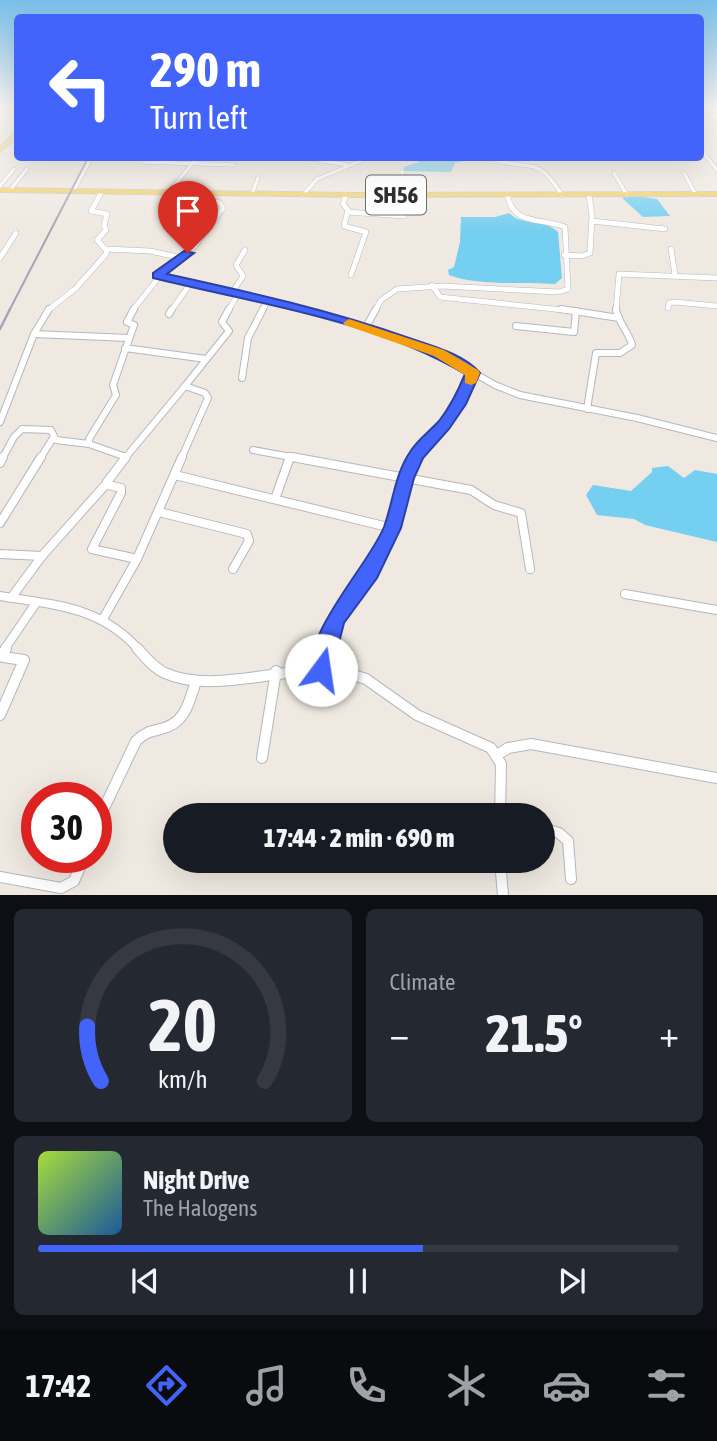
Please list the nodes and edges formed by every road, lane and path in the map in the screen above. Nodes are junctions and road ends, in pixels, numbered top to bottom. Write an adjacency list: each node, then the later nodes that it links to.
1 (704, 153): 15 (street)
2 (89, 161): 22 (street)
3 (147, 161): 9 (street)
4 (194, 161): 9 (street)
5 (329, 161): 12 (street)
6 (360, 161): 12 (street)
7 (512, 161): 10 (street)
8 (533, 161): 10 (street)
9 (190, 164): 11 (street); 24 (street)
10 (535, 164): 33 (street)
11 (234, 165)
12 (349, 165): 29 (street)
13 (14, 169): 20 (street)
14 (27, 169): 21 (street)
15 (717, 170)
16 (402, 171): 31 (street)
17 (614, 173): 35 (street)
18 (684, 173): 36 (street)
19 (258, 178): 27 (street)
20 (0, 188): 21 (main road, SH56)
21 (10, 190): 22 (main road, SH56)
22 (74, 190): 23 (main road, SH56)
23 (102, 191): 24 (main road, SH56); 45 (street)
24 (168, 193): 25 (main road, SH56)
25 (184, 194): 26 (main road, SH56); 39 (street)
26 (196, 194): 27 (main road, SH56); 50 (street)
27 (252, 194): 29 (main road, SH56)
28 (717, 194): 36 (main road, SH56)
29 (303, 195): 30 (main road, SH56)
30 (346, 195): 31 (main road, SH56); 37 (street)
31 (404, 195): 32 (main road, SH56)
32 (507, 195): 33 (main road, SH56); 48 (street)
33 (562, 195): 34 (main road, SH56)
34 (589, 195): 35 (main road, SH56); 40 (street)
35 (627, 195): 36 (main road, SH56)
36 (696, 195)
37 (347, 212): 38 (street); 51 (street)
38 (404, 216)
39 (163, 218)
40 (592, 221): 41 (street); 48 (street)
41 (665, 229)
42 (16, 233): 44 (street)
43 (3, 240): 44 (street)
44 (11, 241): 49 (street)
45 (106, 249): 50 (street); 66 (street)
46 (671, 249): 52 (street)
47 (245, 250): 57 (street)
48 (564, 255): 56 (street)
49 (0, 258)
50 (182, 258): 53 (street)
51 (351, 275)
52 (675, 275): 54 (street); 63 (street)
53 (159, 277): 55 (street); 67 (street)
54 (717, 278)
55 (190, 284): 57 (street); 62 (street)
56 (432, 285): 61 (street); 65 (street)
57 (235, 294): 58 (street); 69 (street)
58 (268, 300): 65 (street); 71 (street)
59 (717, 306): 60 (street)
60 (668, 308)
61 (576, 311): 63 (street); 64 (street)
62 (169, 314)
63 (619, 318): 73 (street)
64 (516, 326)
65 (366, 327): 70 (street)
66 (34, 334): 67 (street); 74 (street)
67 (129, 338): 68 (street)
68 (125, 348): 69 (street); 77 (street)
69 (206, 359): 72 (street)
70 (473, 373): 73 (street); 83 (street)
71 (242, 378)
72 (185, 386): 79 (street); 82 (street)
73 (587, 408): 76 (street)
74 (0, 422)
75 (53, 438): 77 (street); 81 (street); 87 (street)
76 (717, 438)
77 (89, 444): 79 (street)
78 (253, 450): 80 (street)
79 (126, 457): 84 (street)
80 (290, 457): 83 (street); 85 (street)
81 (0, 463)
82 (175, 475): 85 (street); 86 (street)
83 (406, 478): 88 (street); 93 (street)
84 (107, 483): 90 (street); 91 (street)
85 (275, 499): 88 (street)
86 (159, 512): 91 (street); 92 (street)
87 (0, 523)
88 (392, 528): 100 (street)
89 (0, 554): 90 (street)
90 (42, 556): 96 (street)
91 (137, 559): 99 (street)
92 (233, 569)
93 (530, 569)
94 (625, 594): 98 (street)
95 (0, 596): 96 (street)
96 (11, 598): 97 (street)
97 (36, 603): 99 (street); 103 (street)
98 (717, 610)
99 (103, 619): 102 (street)
100 (321, 670): 101 (street); 104 (street)
101 (276, 671): 102 (street); 105 (street)
102 (196, 681): 107 (street)
103 (0, 715)
104 (497, 754): 106 (street); 108 (street)
105 (262, 758)
106 (717, 778)
107 (112, 791)
108 (500, 803)
109 (555, 832): 113 (street)
110 (78, 873): 112 (street)
111 (501, 873): 114 (street)
112 (0, 877)
113 (571, 879)
114 (502, 895)

